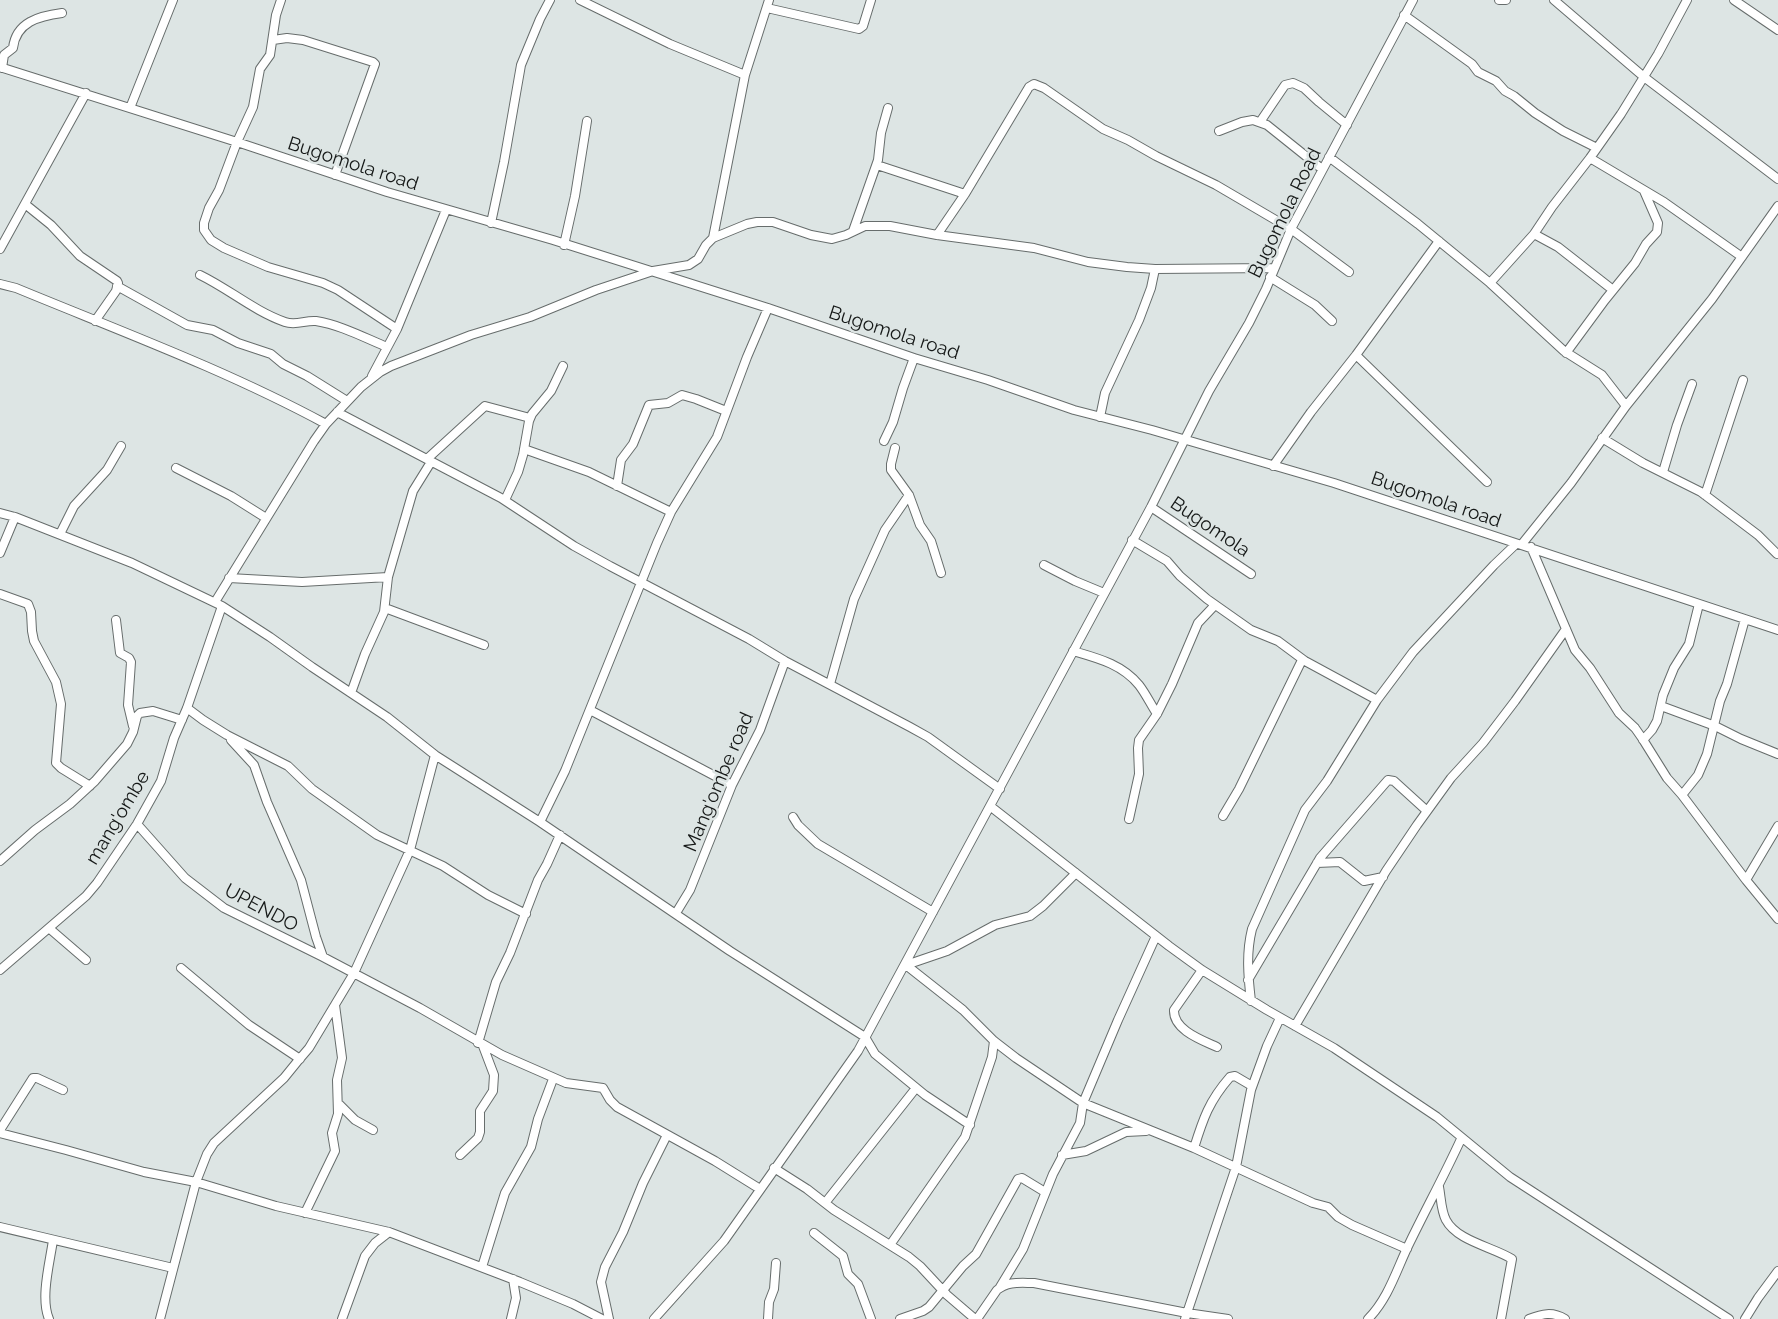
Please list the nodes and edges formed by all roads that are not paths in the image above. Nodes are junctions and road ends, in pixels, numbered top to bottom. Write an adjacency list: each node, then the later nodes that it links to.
1 (173, 0): 21 (street)
2 (281, 0): 16 (street)
3 (550, 0): 40 (street)
4 (580, 0): 18 (street)
5 (871, 0): 12 (street)
6 (1413, 0): 14 (street, Bugomola Road)
7 (1499, 0): 8 (street)
8 (1506, 0)
9 (1554, 0): 19 (street)
10 (1687, 0): 19 (street)
11 (1734, 0): 15 (street)
12 (768, 4): 18 (street)
13 (62, 13): 17 (street)
14 (1404, 15): 25 (street, Bugomola Road); 28 (street)
15 (1778, 30)
16 (273, 40): 27 (street); 33 (street)
17 (1, 67): 20 (street, Bugomola road)
18 (745, 75): 45 (street)
19 (1644, 77): 28 (street); 34 (street)
20 (86, 93): 21 (street, Bugomola road); 37 (street)
21 (130, 108): 27 (street, Bugomola road)
22 (888, 108): 31 (street)
23 (587, 121): 47 (street)
24 (1260, 122): 25 (street); 26 (street); 32 (street)
25 (1347, 125): 29 (street, Bugomola Road)
26 (1219, 131)
27 (237, 142): 33 (street, Bugomola road); 62 (street)
28 (1597, 148): 30 (street)
29 (1329, 156): 32 (street, Bugomola Road); 46 (street)
30 (1590, 158): 35 (street); 43 (street)
31 (877, 166): 36 (street); 42 (street)
32 (1322, 169): 41 (street, Bugomola Road)
33 (335, 175): 39 (street, Bugomola road)
34 (1778, 179)
35 (1644, 191): 49 (street); 58 (street)
36 (965, 194): 41 (street); 44 (street)
37 (25, 204): 48 (street); 57 (street)
38 (1778, 206): 49 (street)
39 (446, 210): 40 (street, Bugomola road); 62 (street)
40 (491, 223): 47 (street, Bugomola road)
41 (1291, 229): 52 (street, Bugomola Road); 53 (street)
42 (853, 231): 44 (street); 45 (street)
43 (1534, 234): 55 (street); 58 (street)
44 (937, 235): 50 (street)
45 (713, 238): 51 (street)
46 (1440, 241): 55 (street); 65 (street)
47 (564, 245): 51 (street, Bugomola road)
48 (0, 249)
49 (1742, 257): 72 (street)
50 (1155, 269): 52 (street); 75 (street)
51 (653, 271): 59 (street, Bugomola road); 68 (street)
52 (1272, 272): 61 (street); 79 (street, Bugomola Road)
53 (1349, 272)
54 (200, 275): 63 (street)
55 (1490, 283): 64 (street)
56 (0, 284): 60 (street)
57 (117, 286): 60 (street); 71 (street)
58 (1613, 290): 64 (street)
59 (768, 308): 66 (street, Bugomola road); 73 (street)
60 (95, 321): 77 (street)
61 (1332, 321)
62 (397, 329): 63 (street)
63 (387, 347): 68 (street)
64 (1566, 353): 72 (street)
65 (1356, 355): 85 (street); 88 (street)
66 (914, 358): 75 (street, Bugomola road); 80 (street)
67 (563, 366): 76 (street)
68 (370, 380): 71 (street, mang'ombe)
69 (1743, 380): 91 (street)
70 (1692, 384): 87 (street)
71 (348, 401): 74 (street, mang'ombe)
72 (1626, 405): 78 (street)
73 (726, 411): 89 (street); 94 (street)
74 (337, 412): 77 (street, mang'ombe); 84 (street)
75 (1100, 417): 79 (street, Bugomola road)
76 (530, 418): 83 (street); 84 (street)
77 (326, 424): 97 (street, mang'ombe)
78 (1602, 438): 87 (street); 100 (street)
79 (1184, 439): 85 (street, Bugomola road); 93 (street, Bugomola Road)
80 (884, 441)
81 (121, 446): 98 (street)
82 (895, 448): 90 (street)
83 (524, 449): 89 (street); 92 (street)
84 (429, 461): 92 (street); 106 (street)
85 (1273, 466): 100 (street, Bugomola road)
86 (176, 468): 97 (street)
87 (1663, 472): 91 (street)
88 (1488, 482)
89 (617, 486): 94 (street)
90 (909, 495): 104 (street); 123 (street)
91 (1705, 495): 102 (street)
92 (505, 500): 108 (street)
93 (1151, 508): 99 (street, Bugomola Road); 105 (street, Bugomola)
94 (671, 512): 108 (street)
95 (0, 513): 96 (street)
96 (15, 517): 98 (street); 101 (street)
97 (267, 518): 107 (street, mang'ombe)
98 (60, 534): 111 (street)
99 (1132, 540): 109 (street, Bugomola Road); 113 (street)
100 (1523, 545): 112 (street, Bugomola road); 117 (street); 125 (street)
101 (0, 553)
102 (1777, 555)
103 (1044, 565): 109 (street)
104 (941, 573)
105 (1251, 573)
106 (388, 577): 107 (street); 114 (street)
107 (229, 578): 111 (street, mang'ombe)
108 (641, 582): 122 (street); 128 (street)
109 (1104, 593): 120 (street, Bugomola Road)
110 (0, 594): 138 (street)
111 (218, 604): 124 (street); 127 (street, mang'ombe)
112 (1699, 604): 115 (street, Bugomola road); 126 (street)
113 (1215, 605): 121 (street); 129 (street)
114 (385, 608): 119 (street); 124 (street)
115 (1745, 619): 118 (street, Bugomola road); 131 (street)
116 (116, 620): 132 (street)
117 (1566, 629): 134 (street); 142 (street)
118 (1778, 630)
119 (484, 645)
120 (1073, 651): 129 (street); 139 (street, Bugomola Road)
121 (1302, 660): 125 (street); 143 (street)
122 (785, 661): 123 (street); 137 (street, Mang'ombe road)
123 (830, 684): 139 (street)
124 (351, 693): 136 (street)
125 (1377, 701): 169 (street)
126 (1661, 706): 131 (street); 134 (street)
127 (187, 708): 130 (street, mang'ombe); 133 (street)
128 (590, 710): 137 (street); 146 (street)
129 (1157, 715): 145 (street)
130 (182, 720): 132 (street); 147 (street, mang'ombe)
131 (1715, 726): 135 (street); 140 (street)
132 (133, 729): 138 (street)
133 (227, 735): 150 (street); 162 (street)
134 (1643, 740): 140 (street)
135 (1778, 754)
136 (435, 755): 146 (street); 150 (street)
137 (732, 785): 157 (street, Mang'ombe road)
138 (90, 786): 151 (street)
139 (1000, 789): 141 (street, Bugomola Road)
140 (1682, 795): 155 (street)
141 (990, 806): 153 (street); 156 (street, Bugomola Road)
142 (1427, 811): 152 (street); 154 (street)
143 (1223, 816)
144 (793, 817): 156 (street)
145 (1129, 819)
146 (540, 822): 149 (street)
147 (136, 824): 160 (street, mang'ombe); 162 (street, UPENDO)
148 (1778, 826): 155 (street)
149 (560, 835): 157 (street); 158 (street)
150 (410, 850): 158 (street); 168 (street)
151 (0, 861)
152 (1317, 863): 154 (street); 169 (street)
153 (1076, 873): 161 (street); 164 (street)
154 (1383, 877): 173 (street)
155 (1746, 880): 159 (street)
156 (933, 912): 164 (street, Bugomola Road)
157 (676, 913): 174 (street)
158 (526, 914): 176 (street)
159 (1778, 919)
160 (50, 929): 163 (street); 166 (street, mang'ombe)
161 (1156, 936): 167 (street); 184 (street)
162 (323, 957): 168 (street, UPENDO)
163 (86, 960)
164 (906, 965): 174 (street, Bugomola Road); 175 (street)
165 (181, 968): 178 (street)
166 (0, 970)
167 (1202, 970): 170 (street); 177 (street)
168 (354, 973): 171 (street); 176 (street, UPENDO)
169 (1248, 980): 170 (street)
170 (1251, 1001): 172 (street)
171 (335, 1003): 178 (street); 183 (street)
172 (1280, 1018): 173 (street); 180 (street)
173 (1295, 1026): 190 (street)
174 (864, 1037): 181 (street); 195 (street, Bugomola Road)
175 (994, 1041): 184 (street); 185 (street)
176 (480, 1044): 179 (street, UPENDO); 192 (street)
177 (1217, 1047)
178 (300, 1059): 196 (street)
179 (553, 1079): 189 (street, UPENDO); 209 (street)
180 (1252, 1086): 191 (street); 194 (street)
181 (916, 1088): 185 (street); 200 (street)
182 (63, 1090): 187 (street)
183 (338, 1103): 186 (street); 201 (street)
184 (1083, 1103): 188 (street); 193 (street)
185 (970, 1125): 206 (street)
186 (373, 1130)
187 (0, 1131): 196 (street)
188 (1152, 1131): 191 (street); 193 (street)
189 (667, 1135): 198 (street, UPENDO); 221 (street)
190 (1461, 1139): 197 (street); 232 (street)
191 (1194, 1149): 194 (street)
192 (460, 1155)
193 (1062, 1155): 199 (street)
194 (1236, 1167): 207 (street); 215 (street)
195 (774, 1168): 198 (street, Bugomola Road); 200 (street)
196 (196, 1182): 201 (street); 210 (street)
197 (1439, 1187): 207 (street); 229 (street)
198 (760, 1189): 222 (street, Bugomola Road)
199 (1045, 1192): 213 (street); 214 (street)
200 (825, 1203): 206 (street)
201 (305, 1213): 203 (street)
202 (0, 1227): 205 (street)
203 (389, 1232): 209 (street); 218 (street)
204 (814, 1233): 224 (street)
205 (53, 1240): 210 (street); 216 (street)
206 (890, 1245): 214 (street)
207 (1407, 1249): 228 (street)
208 (776, 1263): 223 (street)
209 (482, 1267): 212 (street)
210 (173, 1268): 217 (street)
211 (1778, 1271): 233 (street)
212 (513, 1279): 219 (street); 220 (street)
213 (1000, 1287): 215 (street); 226 (street)
214 (943, 1292): 225 (street); 226 (street)
215 (1186, 1316): 227 (street)
216 (49, 1319)
217 (160, 1319)
218 (342, 1319)
219 (511, 1319)
220 (602, 1319)
221 (609, 1319)
222 (654, 1319)
223 (768, 1319)
224 (871, 1319)
225 (900, 1319)
226 (976, 1319)
227 (1228, 1319)
228 (1368, 1319)
229 (1502, 1319)
230 (1529, 1319): 231 (street)
231 (1565, 1319)
232 (1729, 1319)
233 (1745, 1319)

